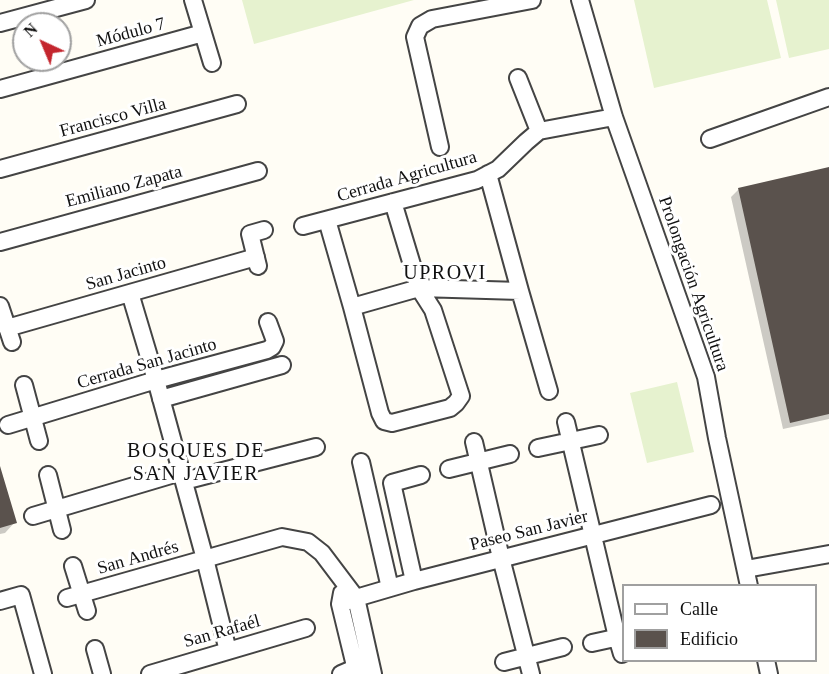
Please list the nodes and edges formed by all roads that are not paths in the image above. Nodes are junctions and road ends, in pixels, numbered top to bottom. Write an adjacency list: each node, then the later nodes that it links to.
1 (86, 0): 5 (street)
2 (193, 0): 6 (street)
3 (532, 0): 15 (street)
4 (580, 0): 12 (street, Prolongación Agricultura)
5 (0, 23)
6 (203, 33): 7 (street); 9 (street, Módulo 7)
7 (213, 63)
8 (518, 78): 13 (street)
9 (0, 89)
10 (829, 97): 14 (street)
11 (237, 105): 16 (street, Francisco Villa)
12 (614, 117): 13 (street); 60 (street, Prolongación Agricultura)
13 (539, 131): 18 (street, Cerrada Agricultura)
14 (710, 139)
15 (440, 147)
16 (0, 169)
17 (258, 171): 23 (street, Emiliano Zapata)
18 (488, 174): 19 (street, Cerrada Agricultura); 25 (street)
19 (393, 202): 20 (street, Cerrada Agricultura); 24 (street)
20 (327, 220): 21 (street, Cerrada Agricultura); 28 (street)
21 (303, 226)
22 (264, 230): 26 (street, San Jacinto)
23 (0, 242)
24 (419, 288): 25 (street); 28 (street); 28 (street)
25 (519, 291): 33 (street)
26 (130, 293): 27 (street, San Jacinto); 31 (street)
27 (0, 306)
28 (352, 307)
29 (268, 322): 31 (street, Cerrada San Jacinto)
30 (282, 365): 34 (street)
31 (156, 380): 34 (street); 35 (street, Cerrada San Jacinto)
32 (24, 385): 35 (street)
33 (549, 391)
34 (161, 399): 50 (street)
35 (33, 419): 37 (street, Cerrada San Jacinto); 39 (street)
36 (566, 422): 40 (street)
37 (8, 425)
38 (599, 435): 40 (street)
39 (39, 441)
40 (571, 441): 43 (street); 55 (street)
41 (474, 442): 45 (street)
42 (316, 447): 50 (street)
43 (537, 448)
44 (510, 454): 45 (street)
45 (478, 461): 47 (street); 57 (street)
46 (361, 462): 63 (street)
47 (449, 469)
48 (421, 475): 61 (street)
49 (48, 476): 52 (street)
50 (183, 477): 52 (street); 58 (street)
51 (711, 505): 55 (street, Paseo San Javier)
52 (57, 508): 53 (street); 54 (street)
53 (33, 516)
54 (63, 530)
55 (593, 535): 57 (street, Paseo San Javier); 70 (street)
56 (829, 554): 60 (street)
57 (501, 558): 61 (street, Paseo San Javier); 76 (street)
58 (205, 559): 62 (street); 64 (street, San Andrés); 74 (street)
59 (73, 566): 64 (street, San Andrés)
60 (747, 577)
61 (414, 581): 63 (street, Paseo San Javier)
62 (344, 584): 65 (street); 67 (street)
63 (390, 588): 65 (street, Paseo San Javier)
64 (74, 596): 68 (street, San Andrés)
65 (356, 598): 67 (street, Paseo San Javier); 82 (street)
66 (0, 601): 79 (street)
67 (340, 604): 78 (street)
68 (87, 611)
69 (306, 628): 74 (street, San Rafaél)
70 (620, 637): 71 (street); 75 (street)
71 (592, 643)
72 (563, 647): 76 (street)
73 (95, 649): 80 (street)
74 (228, 651): 81 (street, San Rafaél)
75 (622, 654)
76 (525, 657): 77 (street); 83 (street)
77 (504, 662)
78 (351, 672)
79 (43, 674)
80 (102, 674)
81 (150, 674)
82 (373, 674)
83 (531, 674)

